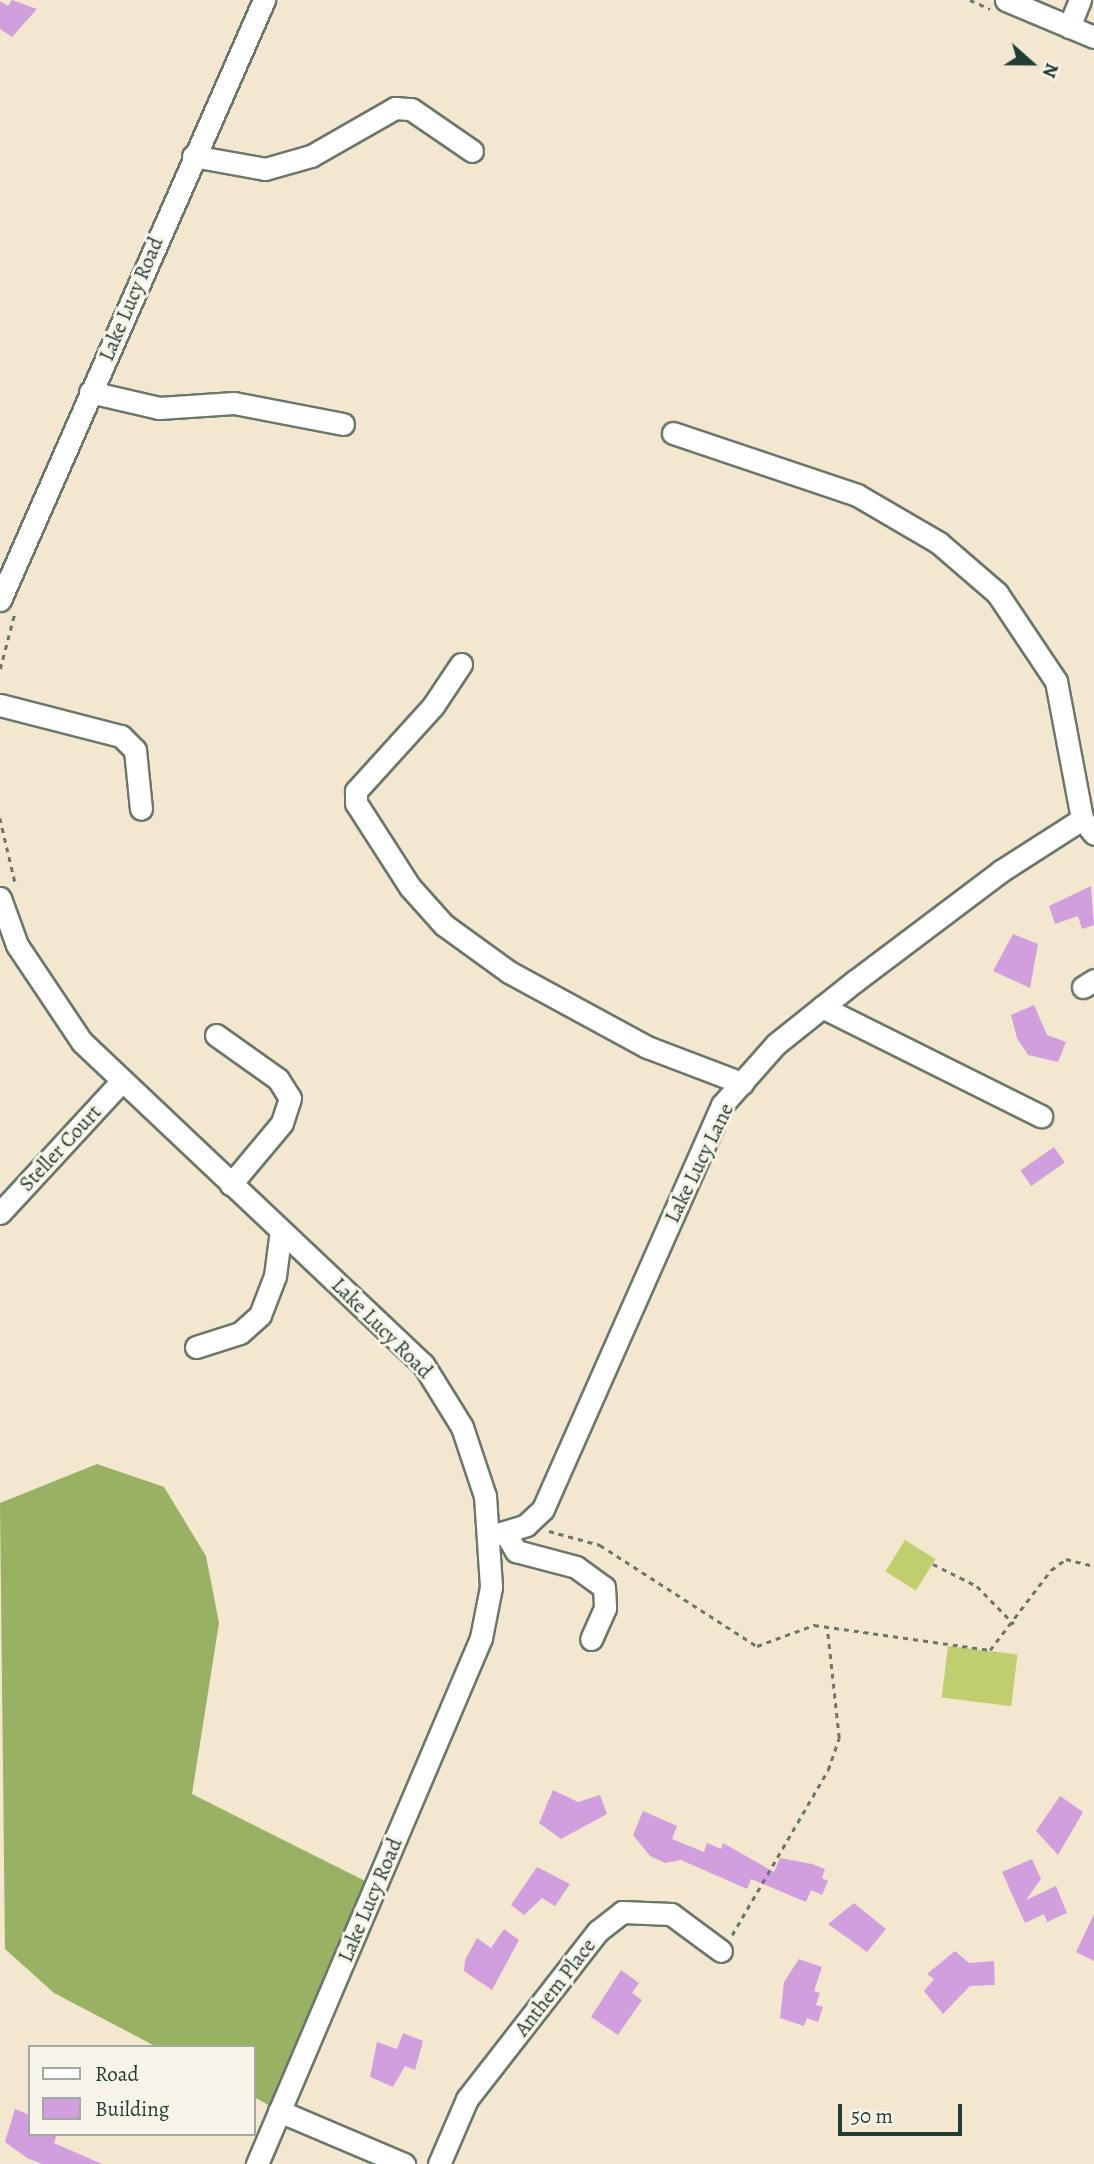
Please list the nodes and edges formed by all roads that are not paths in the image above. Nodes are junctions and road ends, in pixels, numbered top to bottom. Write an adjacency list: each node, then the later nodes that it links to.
1 (264, 0): 7 (street, Lake Lucy Road)
2 (1006, 0): 4 (street)
3 (1080, 0): 4 (street)
4 (1069, 27): 5 (street)
5 (1094, 37)
6 (472, 151): 7 (street)
7 (193, 156): 8 (street, Lake Lucy Road)
8 (90, 392): 9 (street); 11 (street, Lake Lucy Road)
9 (343, 424)
10 (673, 433): 15 (street)
11 (0, 600)
12 (461, 664): 20 (street)
13 (0, 705): 14 (street)
14 (141, 809)
15 (1088, 827): 17 (street, Lake Lucy Lane)
16 (8, 894): 19 (street, Lake Lucy Road)
17 (822, 1007): 20 (street, Lake Lucy Lane); 21 (street)
18 (216, 1035): 22 (street)
19 (120, 1083): 22 (street, Lake Lucy Road); 23 (street, Steller Court)
20 (742, 1083): 26 (street, Lake Lucy Lane)
21 (1041, 1116)
22 (231, 1184): 24 (street, Lake Lucy Road)
23 (0, 1213)
24 (281, 1230): 25 (street); 26 (street, Lake Lucy Road)
25 (196, 1348)
26 (498, 1535): 27 (street); 29 (street, Lake Lucy Road)
27 (591, 1639)
28 (721, 1951): 32 (street, Anthem Place)
29 (279, 2111): 30 (street, Lake Lucy Road); 31 (street)
30 (257, 2164)
31 (404, 2164)
32 (439, 2164)

